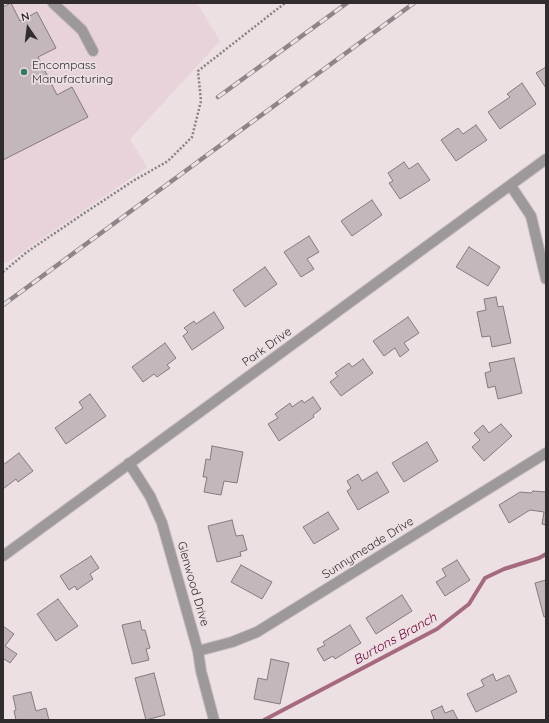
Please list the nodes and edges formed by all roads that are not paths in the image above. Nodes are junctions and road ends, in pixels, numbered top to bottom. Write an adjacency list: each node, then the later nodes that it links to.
1 (53, 3): 2 (street)
2 (93, 51)
3 (546, 159): 4 (street, Park Drive)
4 (511, 186): 5 (street); 7 (street, Park Drive)
5 (546, 279)
6 (546, 453): 9 (street, Sunnymeade Drive)
7 (129, 463): 8 (street, Park Drive); 9 (street, Glenwood Drive)
8 (3, 556)
9 (198, 651): 10 (street, Glenwood Drive)
10 (214, 720)

